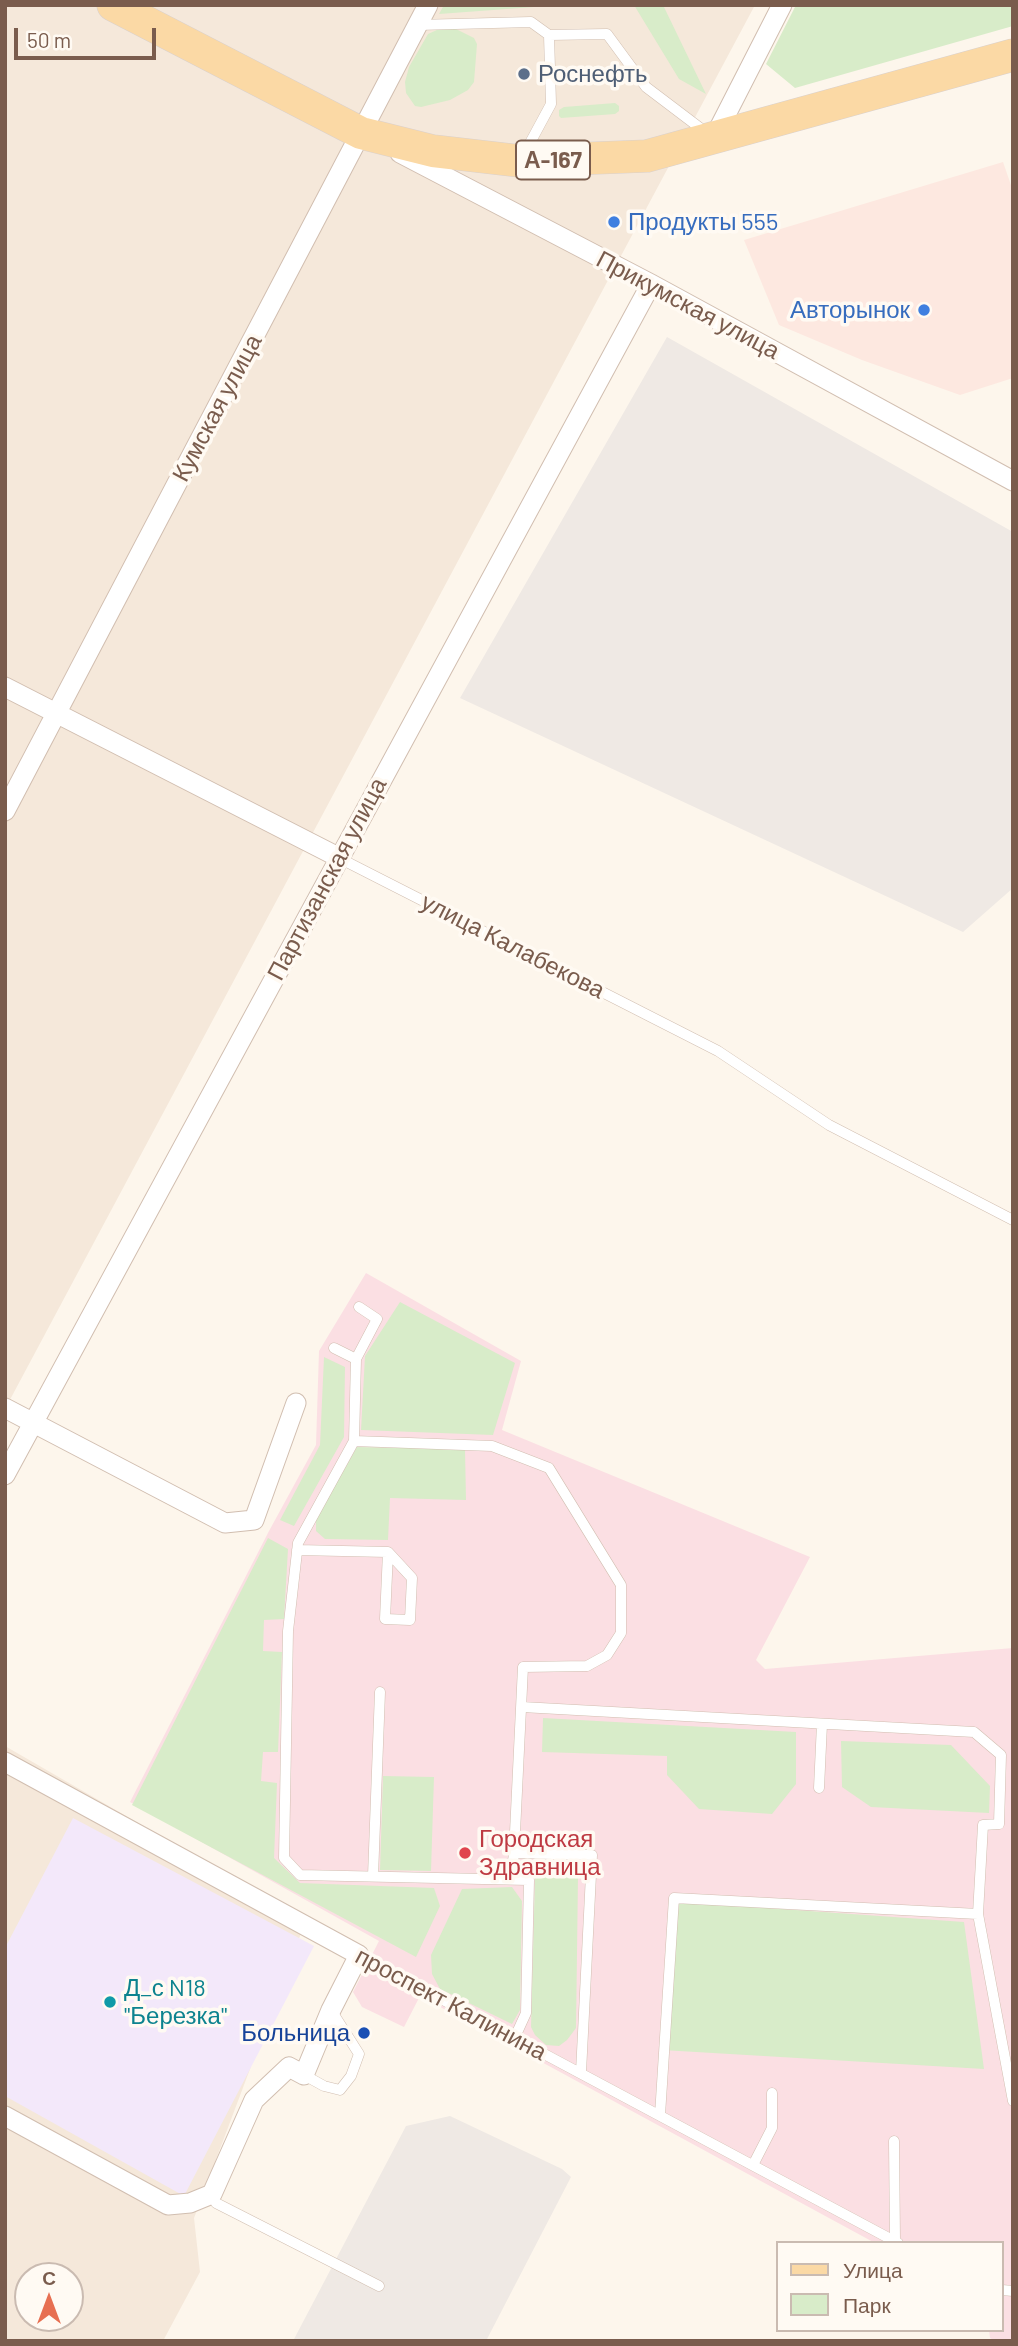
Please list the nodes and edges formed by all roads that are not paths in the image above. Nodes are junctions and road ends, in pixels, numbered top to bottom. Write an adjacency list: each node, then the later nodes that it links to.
1 (113, 5): 7 (main road, Прикумская улица / А-167)
2 (428, 5): 4 (street, Кумская улица)
3 (782, 5): 8 (street)
4 (417, 25): 5 (lane); 7 (street, Кумская улица)
5 (549, 35): 8 (lane); 9 (lane)
6 (1013, 55): 8 (main road, Прикумская улица / А-167)
7 (362, 133): 9 (main road, Прикумская улица / А-167); 10 (street, Прикумская улица); 13 (street, Кумская улица)
8 (714, 138): 9 (main road, Прикумская улица / А-167)
9 (520, 161)
10 (651, 284): 11 (street, Прикумская улица); 15 (street, Партизанская улица)
11 (1013, 481)
12 (5, 687): 13 (street, улица Калабекова)
13 (57, 714): 14 (street, Кумская улица); 15 (street, улица Калабекова)
14 (5, 811)
15 (338, 857): 16 (lane, улица Калабекова); 22 (street, Партизанская улица)
16 (1013, 1220)
17 (359, 1307): 19 (lane)
18 (334, 1348): 19 (lane)
19 (356, 1359): 23 (lane)
20 (296, 1404): 22 (street)
21 (5, 1408): 22 (street)
22 (32, 1423): 24 (street, Партизанская улица)
23 (354, 1441): 25 (lane); 28 (lane)
24 (5, 1475)
25 (297, 1550): 26 (lane); 33 (lane)
26 (388, 1552): 26 (lane)
27 (380, 1692): 33 (lane)
28 (522, 1707): 29 (lane); 32 (lane)
29 (822, 1724): 31 (lane); 35 (lane)
30 (5, 1762): 36 (street, проспект Калинина)
31 (819, 1788)
32 (514, 1853): 34 (lane); 39 (lane)
33 (373, 1876): 34 (lane)
34 (511, 1879): 38 (lane)
35 (978, 1914): 42 (lane); 43 (lane)
36 (359, 1955): 37 (street); 38 (lane, проспект Калинина)
37 (331, 2010): 40 (street); 40 (lane)
38 (515, 2037): 39 (lane, проспект Калинина)
39 (581, 2072): 43 (lane, проспект Калинина)
40 (304, 2075): 47 (street)
41 (772, 2093): 46 (lane)
42 (1013, 2101)
43 (660, 2115): 46 (lane, проспект Калинина)
44 (5, 2116): 47 (street)
45 (894, 2141): 49 (lane)
46 (753, 2165): 48 (lane, проспект Калинина)
47 (212, 2194): 50 (lane)
48 (895, 2241)
49 (897, 2241)
50 (379, 2286)

